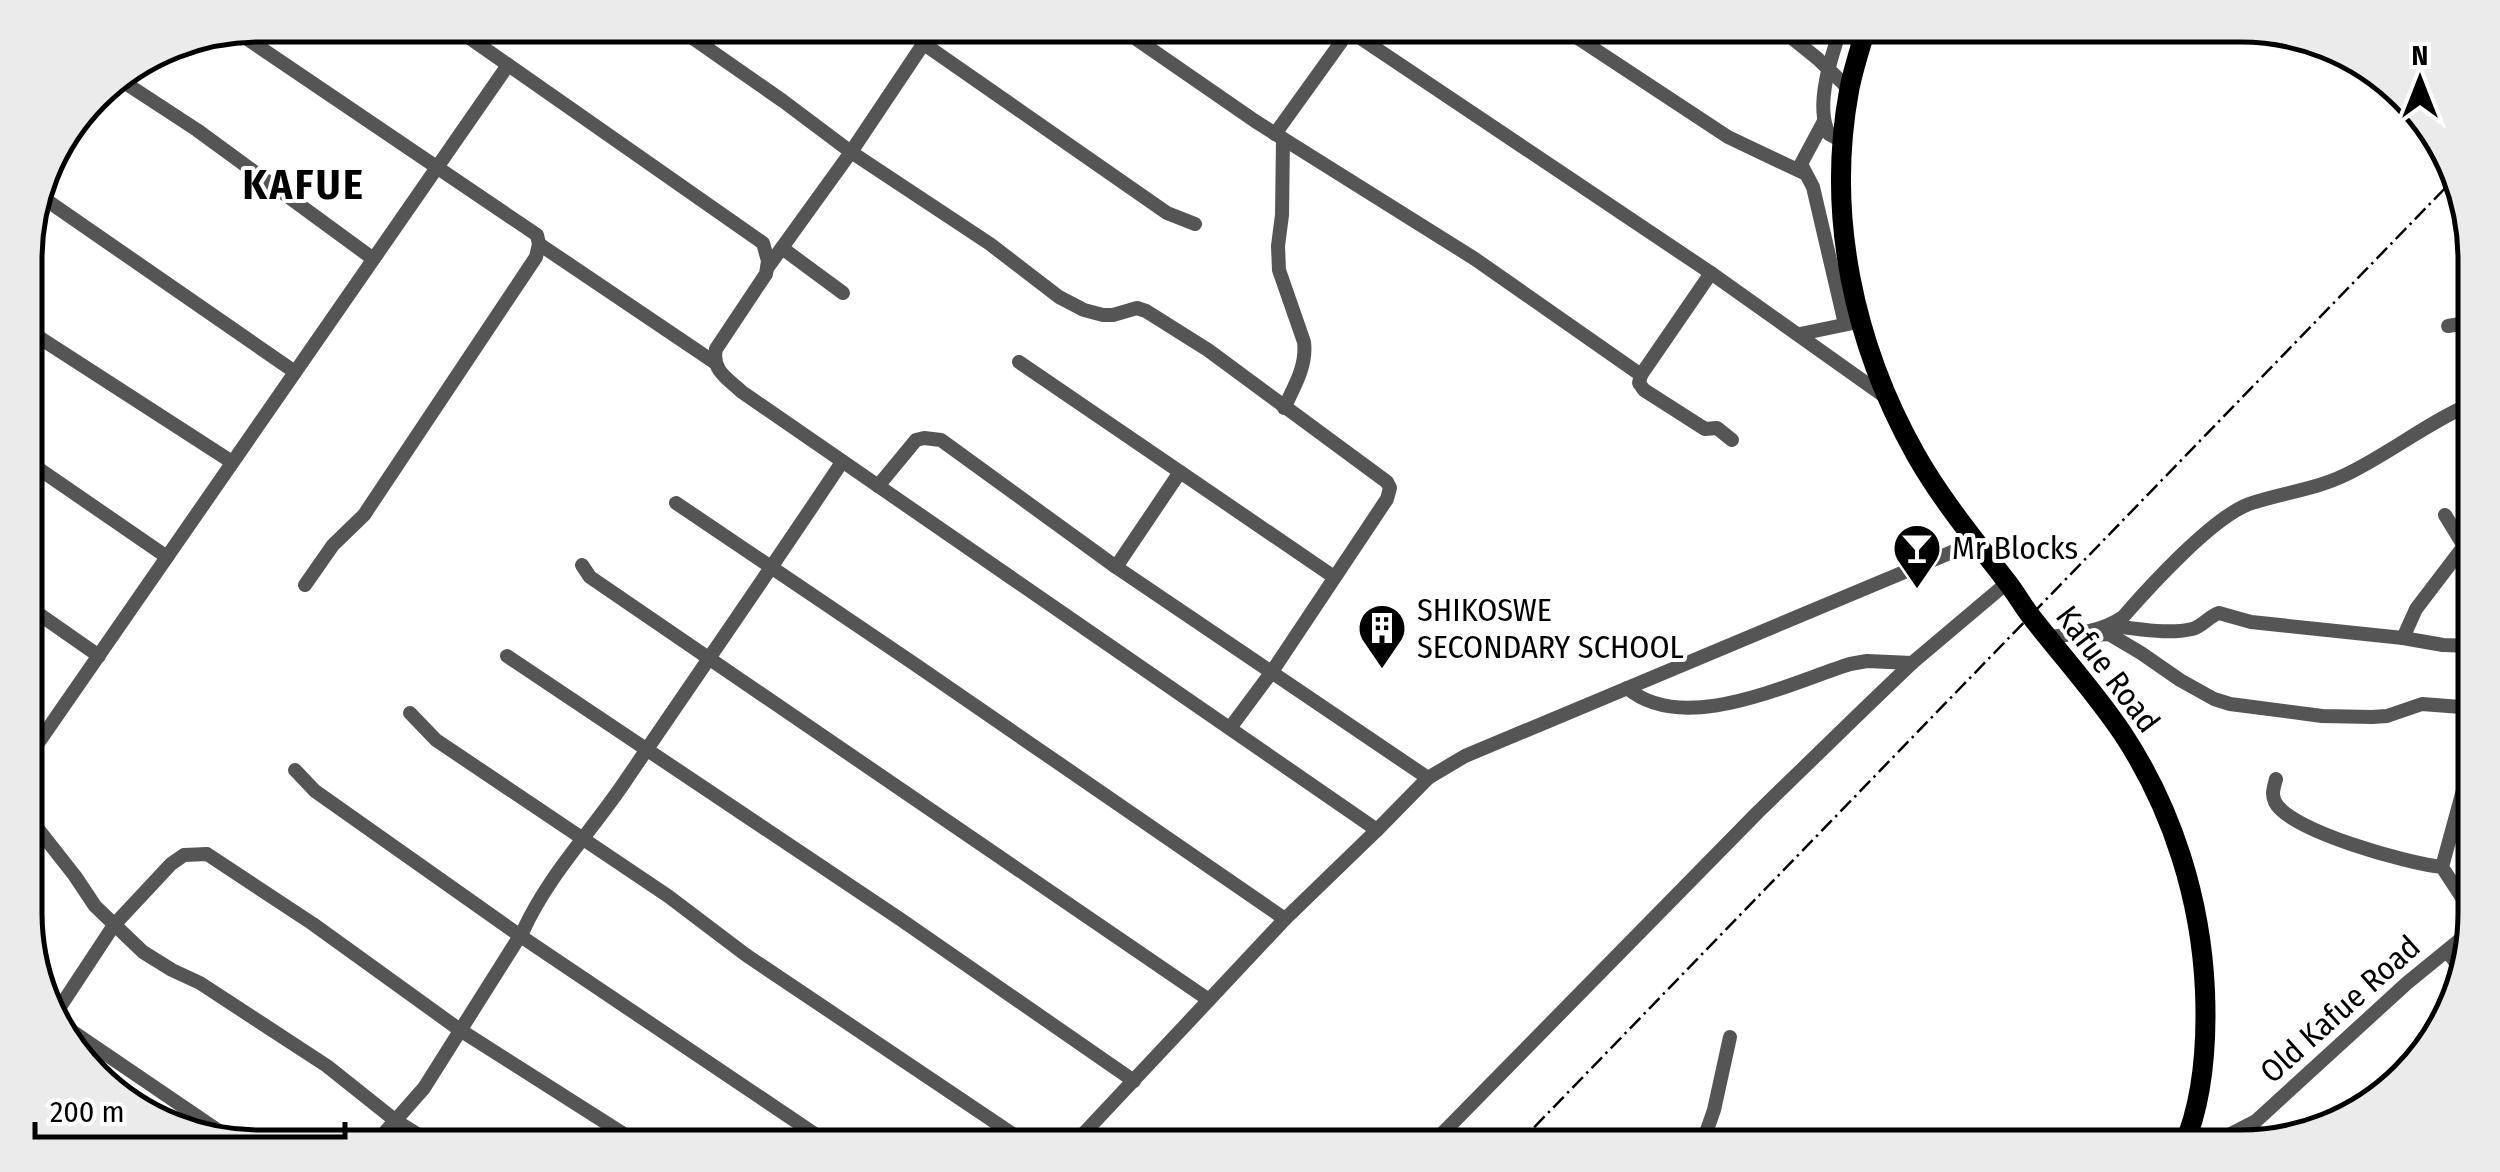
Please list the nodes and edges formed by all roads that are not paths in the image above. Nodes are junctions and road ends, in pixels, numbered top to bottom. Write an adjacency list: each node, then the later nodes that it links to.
1 (475, 42): 13 (street)
2 (698, 42): 20 (street)
3 (925, 42): 20 (street)
4 (939, 42): 24 (street)
5 (1141, 42): 18 (street)
6 (1336, 42): 18 (street)
7 (1367, 42): 29 (street)
8 (1584, 42): 22 (street)
9 (1797, 42): 14 (street)
10 (1836, 42): 14 (street)
11 (1862, 42): 16 (highway, Kafue Road)
12 (252, 43): 21 (street)
13 (508, 65): 21 (street); 28 (street)
14 (1827, 66): 16 (street); 17 (street)
15 (130, 86): 27 (street)
16 (1850, 89): 19 (highway, Kafue Road)
17 (1824, 120): 19 (street); 22 (street)
18 (1279, 136): 39 (street); 41 (street)
19 (1844, 142): 31 (highway, Kafue Road)
20 (850, 152): 26 (street); 41 (street)
21 (436, 167): 25 (street); 27 (street)
22 (1804, 172): 31 (street)
23 (50, 203): 38 (street)
24 (1196, 224)
25 (539, 244): 36 (street); 60 (street)
26 (782, 248): 28 (street); 30 (street)
27 (372, 258): 38 (street)
28 (767, 268): 36 (street)
29 (1711, 273): 34 (street); 39 (street)
30 (843, 293)
31 (1852, 323): 34 (street); 40 (highway, Kafue Road)
32 (2458, 324): 33 (street)
33 (2448, 326)
34 (1800, 334): 40 (street)
35 (43, 340): 44 (street)
36 (714, 362): 45 (street)
37 (1019, 362): 47 (street)
38 (295, 372): 44 (street)
39 (1641, 376): 43 (street)
40 (1888, 398): 52 (highway, Kafue Road)
41 (1284, 408): 58 (street)
42 (2458, 412): 62 (street)
43 (1732, 440)
44 (232, 462): 54 (street)
45 (842, 462): 48 (street); 57 (street)
46 (43, 471): 54 (street)
47 (1180, 472): 56 (street); 58 (street)
48 (878, 486): 56 (street); 74 (street)
49 (676, 504): 57 (street)
50 (2445, 515): 51 (street)
51 (2458, 530)
52 (1976, 542): 59 (highway, Kafue Road); 71 (street)
53 (2458, 556): 64 (street)
54 (167, 557): 66 (street)
55 (582, 565): 68 (street)
56 (1116, 567): 70 (street)
57 (772, 568): 68 (street); 86 (street)
58 (1334, 577): 70 (street)
59 (2008, 582): 63 (highway, Kafue Road); 69 (street)
60 (305, 585)
61 (42, 616): 66 (street)
62 (2110, 626): 63 (street); 64 (street)
63 (2058, 636): 72 (street); 102 (highway, Kafue Road)
64 (2403, 638): 65 (street)
65 (2458, 645)
66 (99, 656): 75 (street)
67 (507, 656): 76 (street)
68 (708, 658): 76 (street); 92 (street)
69 (1912, 663): 71 (street); 100 (street)
70 (1271, 672): 74 (street); 78 (street)
71 (1627, 688): 78 (street)
72 (2458, 707)
73 (410, 713): 83 (street)
74 (1230, 728): 81 (street)
75 (42, 737)
76 (646, 750): 83 (street); 97 (street)
77 (296, 770): 88 (street)
78 (1428, 778): 81 (street)
79 (2276, 779): 84 (street)
80 (2458, 809): 84 (street)
81 (1377, 830): 86 (street)
82 (42, 835): 87 (street)
83 (583, 839): 88 (street); 108 (street)
84 (2442, 868): 85 (street)
85 (2458, 892)
86 (1286, 920): 92 (street)
87 (114, 926): 93 (street); 94 (street); 98 (street)
88 (520, 935): 94 (street); 107 (street)
89 (2455, 943): 90 (street, Old Kafue Road)
90 (2446, 951): 91 (street); 103 (street, Old Kafue Road)
91 (2452, 959)
92 (1210, 1000): 97 (street)
93 (63, 1003)
94 (460, 1030): 98 (street); 106 (street)
95 (1730, 1037): 101 (street)
96 (84, 1039): 99 (street)
97 (1134, 1081): 109 (street)
98 (396, 1121): 104 (street); 105 (street)
99 (206, 1123)
100 (1445, 1129)
101 (1707, 1129)
102 (2188, 1129)
103 (2240, 1129)
104 (388, 1130)
105 (410, 1130)
106 (617, 1130)
107 (808, 1130)
108 (1006, 1130)
109 (1088, 1130)

